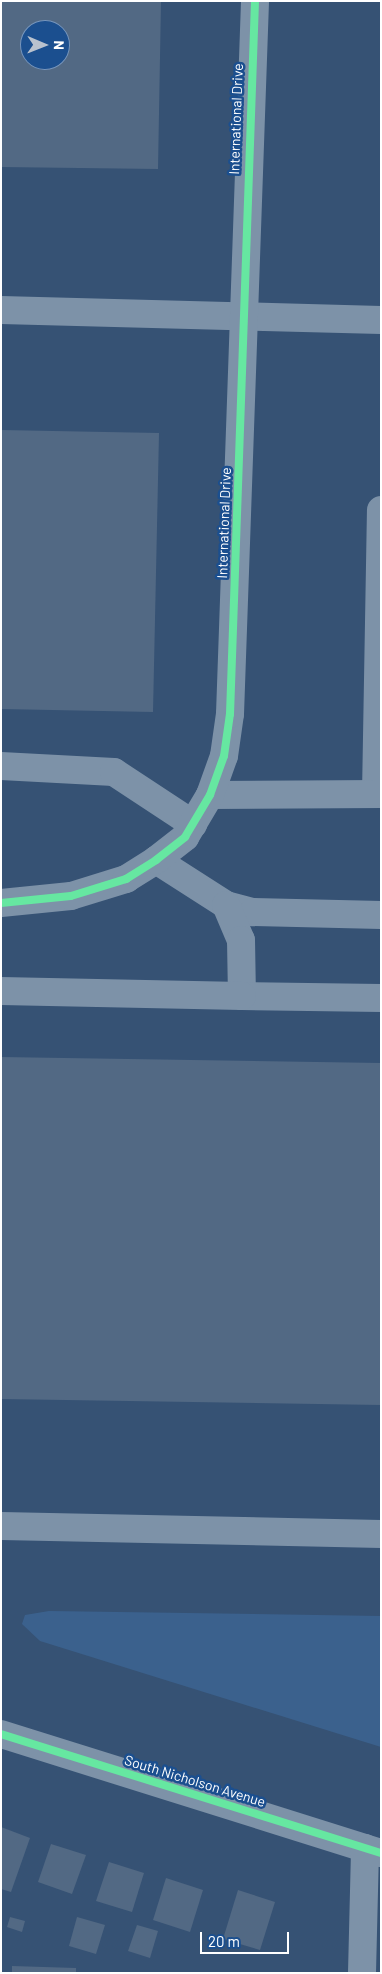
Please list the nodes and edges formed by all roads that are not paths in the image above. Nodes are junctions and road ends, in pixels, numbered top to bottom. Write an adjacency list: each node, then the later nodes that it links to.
1 (255, 1): 3 (street, International Drive)
2 (1, 310): 3 (street)
3 (243, 317): 4 (street); 8 (street, International Drive)
4 (381, 320)
5 (381, 510): 7 (street)
6 (1, 766): 9 (street)
7 (378, 794): 8 (street)
8 (210, 795): 9 (street, International Drive)
9 (193, 824): 10 (street, International Drive)
10 (156, 860): 11 (street, International Drive); 12 (street)
11 (1, 903)
12 (226, 905): 13 (street); 15 (street)
13 (381, 915)
14 (1, 991): 15 (street)
15 (242, 996): 16 (street)
16 (381, 998)
17 (1, 1526): 18 (street)
18 (381, 1534)
19 (1, 1734): 20 (street, South Nicholson Avenue)
20 (373, 1850): 21 (street)
21 (362, 1973)

